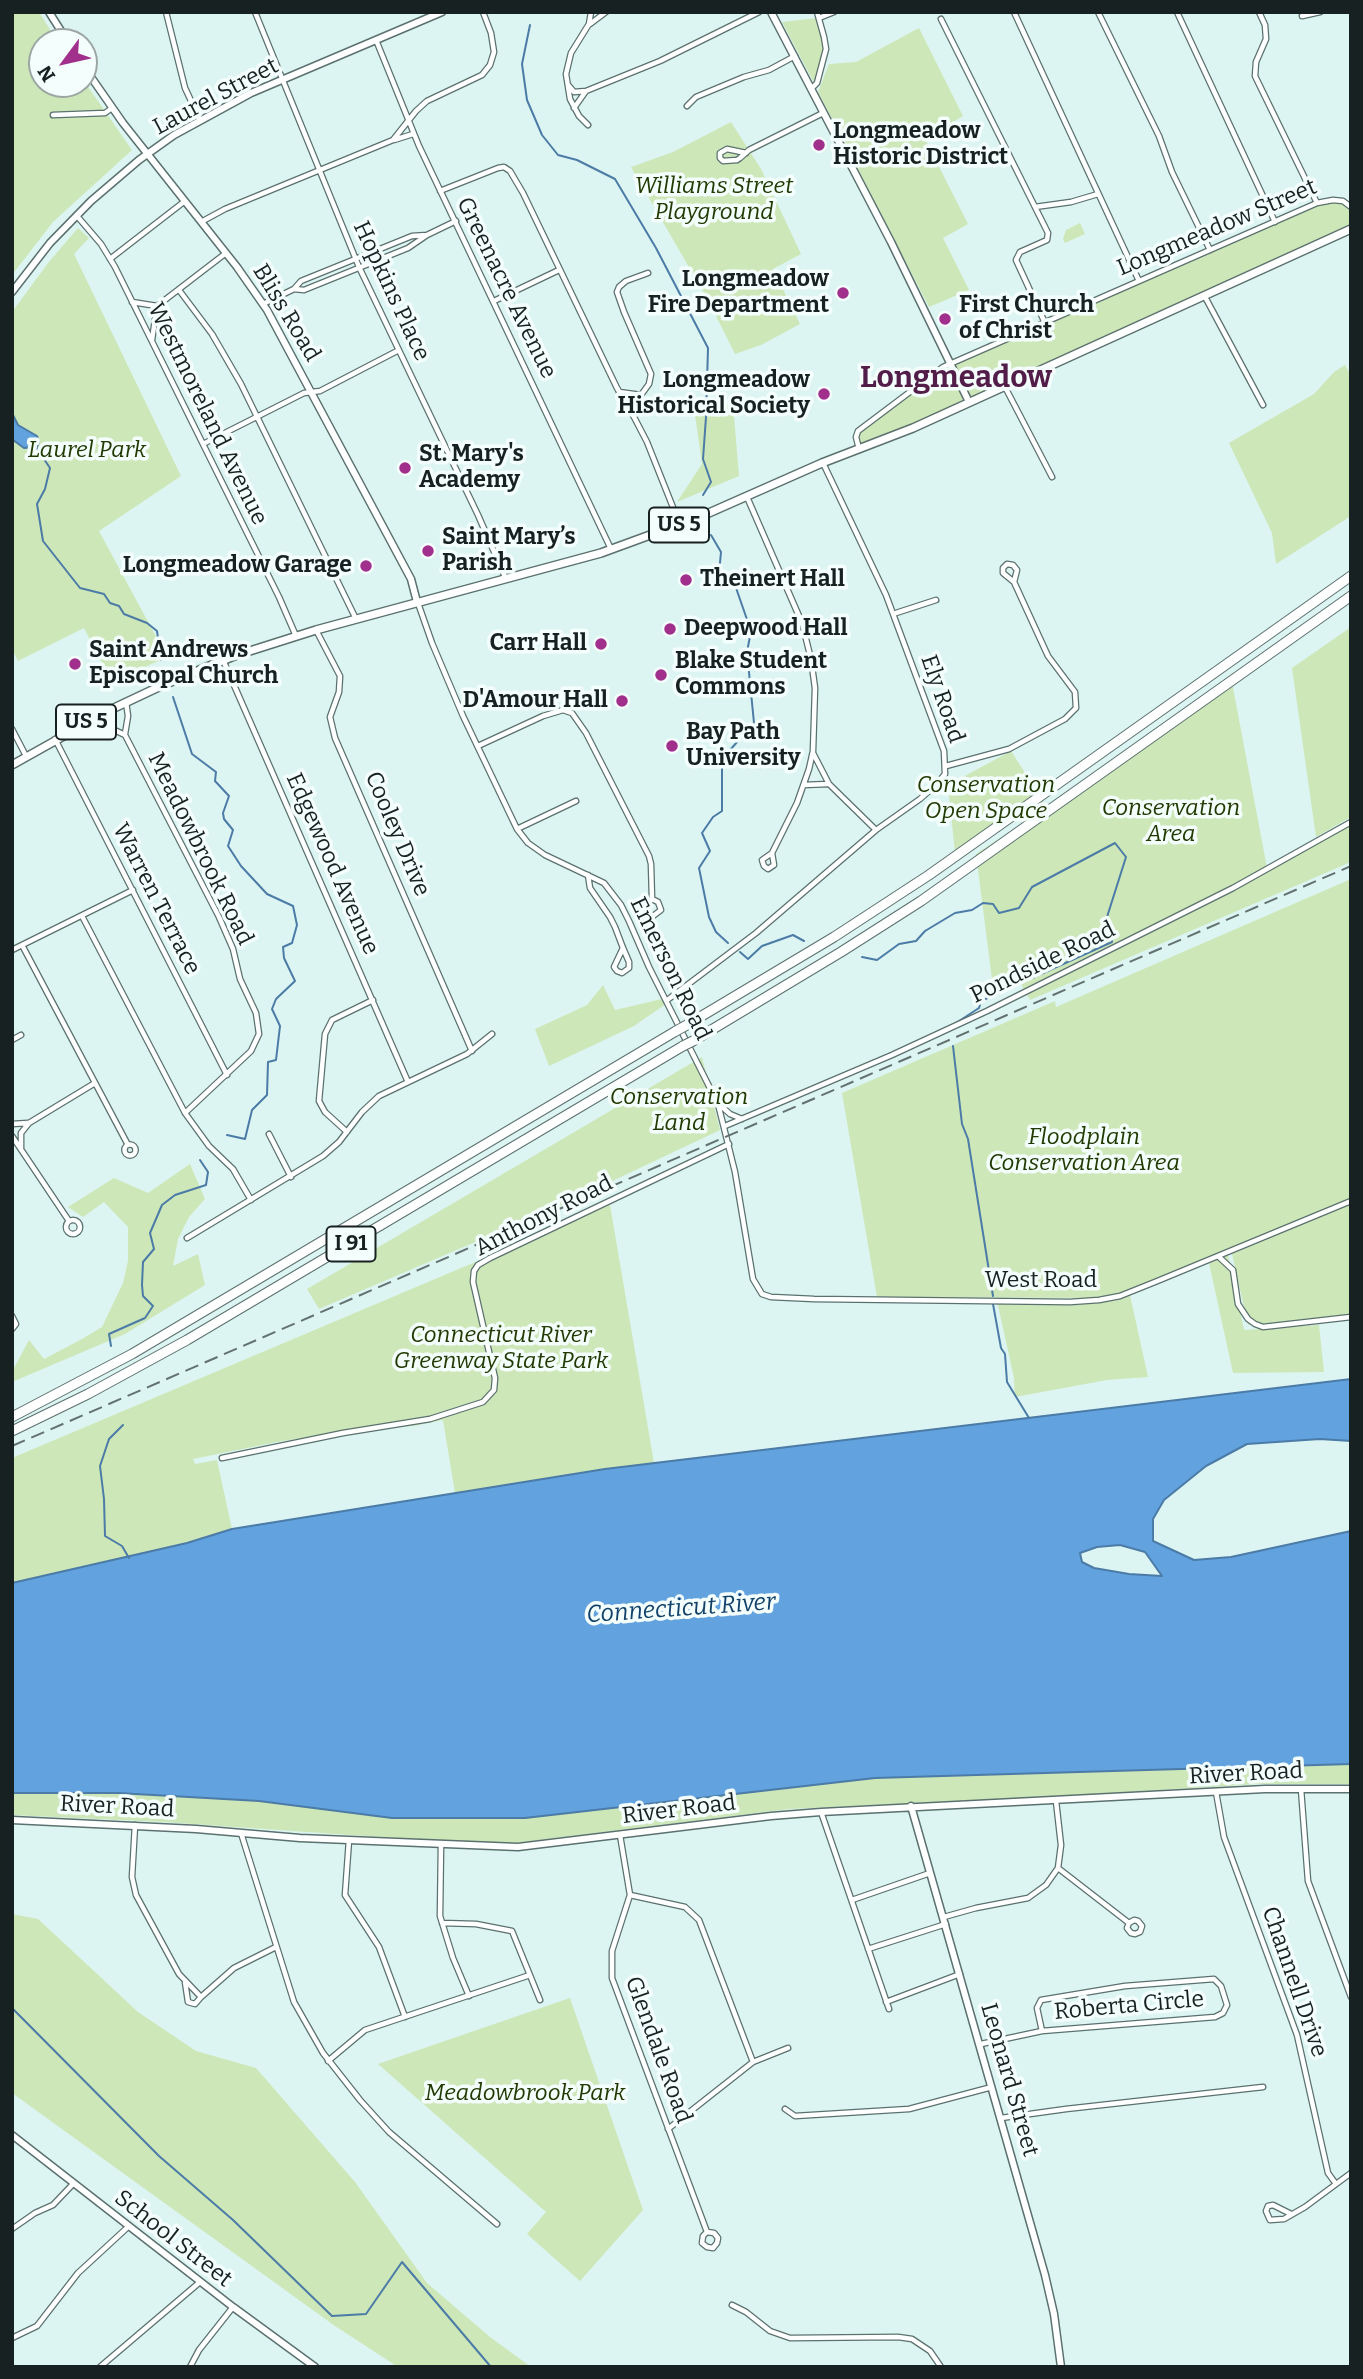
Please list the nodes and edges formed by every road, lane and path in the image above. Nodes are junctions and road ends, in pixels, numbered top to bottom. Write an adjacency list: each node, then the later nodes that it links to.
1 (49, 12): 20 (street)
2 (166, 12): 33 (street)
3 (442, 12): 21 (street, Laurel Street)
4 (483, 12): 34 (street)
5 (591, 12): 19 (street)
6 (605, 12): 19 (street)
7 (758, 12): 27 (street)
8 (834, 12): 16 (street)
9 (1014, 12): 42 (street)
10 (1098, 12): 53 (street)
11 (1177, 12): 50 (street)
12 (1259, 12): 44 (street)
13 (1320, 12): 17 (street)
14 (256, 13): 24 (street, Hopkins Place)
15 (773, 13): 22 (street)
16 (818, 15): 26 (street)
17 (1302, 16)
18 (940, 19): 45 (street)
19 (589, 24): 23 (street)
20 (59, 28)
21 (376, 40): 24 (street, Laurel Street); 34 (street, Greenacre Avenue)
22 (795, 56): 26 (street); 28 (street)
23 (567, 78): 27 (street); 30 (street)
24 (282, 80): 33 (street, Laurel Street); 40 (street, Hopkins Place)
25 (98, 88): 29 (street, Bliss Road)
26 (811, 88): 31 (street)
27 (586, 91): 30 (street)
28 (687, 106)
29 (112, 108): 32 (street); 39 (street, Bliss Road)
30 (575, 108): 35 (street)
31 (824, 113): 38 (street); 72 (street)
32 (53, 115)
33 (200, 120): 39 (street, Laurel Street)
34 (408, 123): 36 (street, Greenacre Avenue); 37 (street)
35 (588, 125)
36 (413, 134): 37 (street); 41 (street, Greenacre Avenue)
37 (393, 140): 40 (street)
38 (746, 153): 38 (street)
39 (147, 154): 43 (street, Bliss Road); 47 (street, Laurel Street)
40 (319, 171): 48 (street); 56 (street, Hopkins Place)
41 (440, 191): 49 (street, Greenacre Avenue); 58 (street)
42 (1098, 194): 45 (street); 60 (street)
43 (185, 201): 48 (street, Bliss Road); 55 (street)
44 (1317, 203): 46 (street, Longmeadow Street); 50 (street, Longmeadow Street)
45 (1035, 207): 69 (street)
46 (1351, 207)
47 (76, 215): 55 (street, Westmoreland Avenue); 63 (street, Laurel Street)
48 (201, 222): 54 (street, Bliss Road)
49 (456, 222): 52 (street); 65 (street, Greenacre Avenue)
50 (1275, 222): 53 (street, Longmeadow Street)
51 (1351, 229): 64 (main road, US 5)
52 (427, 235): 56 (street); 57 (street)
53 (1209, 250): 60 (street, Longmeadow Street)
54 (226, 253): 62 (street); 67 (street, Bliss Road)
55 (110, 259): 66 (street, Westmoreland Avenue)
56 (355, 259): 57 (street, Hopkins Place); 61 (street)
57 (359, 267): 61 (street); 71 (street, Hopkins Place)
58 (559, 270): 65 (street); 75 (street)
59 (648, 273): 76 (street)
60 (1139, 281): 69 (street, Longmeadow Street)
61 (294, 289): 67 (street)
62 (179, 290): 68 (street); 79 (street)
63 (12, 292)
64 (1204, 295): 73 (main road, US 5); 78 (street)
65 (494, 301): 87 (street, Greenacre Avenue)
66 (132, 302): 68 (street); 70 (street, Westmoreland Avenue)
67 (263, 304): 74 (street, Bliss Road)
68 (157, 306): 70 (street)
69 (1045, 323): 72 (street, Longmeadow Street)
70 (152, 343): 81 (street, Westmoreland Avenue)
71 (399, 350): 74 (street); 89 (street, Hopkins Place)
72 (950, 364): 77 (street); 82 (street, Longmeadow Street)
73 (1004, 385): 77 (main road, US 5); 84 (street)
74 (312, 392): 79 (street); 93 (street, Bliss Road)
75 (619, 392): 76 (street); 80 (street)
76 (641, 395): 80 (street)
77 (969, 402): 82 (main road, US 5)
78 (1263, 405)
79 (258, 417): 81 (street); 95 (street)
80 (634, 417): 86 (street)
81 (203, 444): 97 (street, Westmoreland Avenue)
82 (859, 449): 83 (main road, US 5)
83 (822, 463): 85 (main road, US 5); 94 (street, Ely Road)
84 (1052, 477)
85 (747, 497): 86 (main road, US 5); 105 (street)
86 (680, 524): 87 (main road, US 5)
87 (611, 549): 89 (main road, US 5)
88 (1351, 576): 154 (highway, I 91, bridge)
89 (506, 579): 93 (main road, US 5)
90 (1014, 582): 108 (street)
91 (1351, 596): 155 (highway, I 91, bridge)
92 (936, 600): 94 (street)
93 (418, 602): 95 (main road, US 5); 104 (street, Emerson Road)
94 (893, 614): 108 (street, Ely Road)
95 (356, 620): 96 (main road, US 5)
96 (316, 630): 97 (main road, US 5); 128 (street, Cooley Drive)
97 (296, 636): 98 (main road, US 5)
98 (223, 660): 99 (main road, US 5); 123 (street, Edgewood Avenue)
99 (126, 702): 100 (main road, US 5); 102 (street, Meadowbrook Road)
100 (92, 719): 102 (street, Meadowbrook Road); 103 (main road, US 5)
101 (12, 729): 106 (street)
102 (125, 735): 129 (street, Meadowbrook Road)
103 (55, 739): 106 (main road, US 5); 117 (street, Warren Terrace)
104 (478, 746): 113 (street, Emerson Road); 118 (street)
105 (813, 751): 109 (street); 110 (street)
106 (26, 756): 107 (main road, US 5)
107 (12, 765)
108 (946, 766): 114 (street, Ely Road)
109 (829, 784): 110 (street); 114 (street)
110 (804, 785): 115 (street)
111 (576, 801): 113 (street)
112 (1351, 822): 134 (street, Pondside Road)
113 (517, 829): 116 (street, Emerson Road)
114 (876, 830): 124 (street, Ely Road)
115 (772, 853)
116 (588, 875): 121 (street); 124 (street, Emerson Road)
117 (132, 890): 119 (street); 129 (street, Warren Terrace)
118 (652, 899)
119 (82, 916): 120 (street); 133 (street)
120 (22, 945): 122 (street); 131 (street)
121 (623, 948): 121 (street)
122 (12, 950)
123 (373, 1000): 130 (street, Edgewood Avenue); 138 (street)
124 (666, 1001): 132 (street, Emerson Road)
125 (492, 1034): 128 (street)
126 (21, 1035): 127 (street)
127 (12, 1040)
128 (472, 1051): 130 (street)
129 (227, 1074): 133 (street, Meadowbrook Road)
130 (408, 1082): 138 (street)
131 (95, 1083): 135 (street); 142 (street)
132 (719, 1104): 134 (street); 137 (street, Emerson Road)
133 (185, 1113): 145 (street)
134 (743, 1119): 137 (street, Pondside Road)
135 (29, 1123): 136 (street); 143 (street)
136 (12, 1124)
137 (725, 1126): 141 (street, Emerson Road)
138 (347, 1132): 144 (street)
139 (269, 1134): 144 (street)
140 (12, 1136): 143 (street)
141 (729, 1144): 150 (street, Emerson Road); 156 (street, Anthony Road)
142 (128, 1145)
143 (21, 1148): 147 (street)
144 (291, 1177): 145 (street)
145 (251, 1200): 148 (street)
146 (1351, 1201): 149 (street, West Road)
147 (69, 1221)
148 (187, 1238)
149 (1218, 1256): 150 (street, West Road); 152 (street)
150 (757, 1289)
151 (12, 1316): 153 (street)
152 (1351, 1317)
153 (12, 1329)
154 (12, 1417)
155 (12, 1431)
156 (222, 1458)
157 (1301, 1788): 158 (street, River Road); 159 (street, River Road); 183 (street)
158 (1351, 1789)
159 (1216, 1792): 160 (street, River Road); 201 (street, Channell Drive)
160 (1056, 1801): 161 (street, River Road); 169 (street)
161 (911, 1806): 162 (street, River Road); 170 (street, Leonard Street)
162 (821, 1812): 166 (street, River Road); 172 (street)
163 (12, 1820): 164 (street, River Road)
164 (135, 1825): 165 (street, River Road); 180 (street)
165 (241, 1833): 167 (street, River Road); 176 (street)
166 (620, 1835): 168 (street, River Road); 171 (street, Glendale Road)
167 (349, 1840): 168 (street, River Road); 187 (street)
168 (440, 1844): 174 (street)
169 (1058, 1868): 173 (street); 175 (street)
170 (931, 1873): 172 (street); 173 (street, Leonard Street)
171 (630, 1895): 192 (street); 197 (street, Glendale Road)
172 (852, 1900): 177 (street)
173 (945, 1921): 177 (street); 178 (street, Leonard Street)
174 (441, 1923): 179 (street); 181 (street)
175 (1129, 1923)
176 (276, 1947): 182 (street); 191 (street)
177 (868, 1949): 185 (street)
178 (960, 1974): 185 (street); 189 (street, Leonard Street)
179 (530, 1975): 181 (street); 184 (street)
180 (185, 1982): 182 (street); 182 (street)
181 (469, 1996): 187 (street)
182 (201, 1997)
183 (1351, 1997)
184 (540, 2000)
185 (886, 2002): 186 (street)
186 (889, 2009)
187 (405, 2017): 191 (street)
188 (1042, 2031): 188 (street, Roberta Circle); 189 (street, Roberta Circle)
189 (981, 2044): 193 (street, Leonard Street)
190 (788, 2048): 192 (street)
191 (328, 2061): 203 (street)
192 (753, 2062): 197 (street)
193 (992, 2086): 195 (street); 196 (street, Leonard Street)
194 (1263, 2087): 196 (street)
195 (785, 2109)
196 (1001, 2118): 215 (street, Leonard Street)
197 (668, 2129): 206 (street, Glendale Road)
198 (12, 2135): 200 (street, School Street)
199 (1351, 2173): 201 (street)
200 (74, 2184): 204 (street, School Street); 205 (street)
201 (1336, 2184): 202 (street)
202 (1291, 2214): 202 (street)
203 (497, 2224)
204 (129, 2226): 207 (street, School Street); 210 (street)
205 (12, 2229)
206 (707, 2232)
207 (201, 2281): 209 (street, School Street); 211 (street)
208 (732, 2305): 214 (street)
209 (233, 2307): 212 (street); 213 (street, School Street)
210 (12, 2338)
211 (100, 2367)
212 (190, 2367)
213 (315, 2367)
214 (941, 2367)
215 (1061, 2367)

